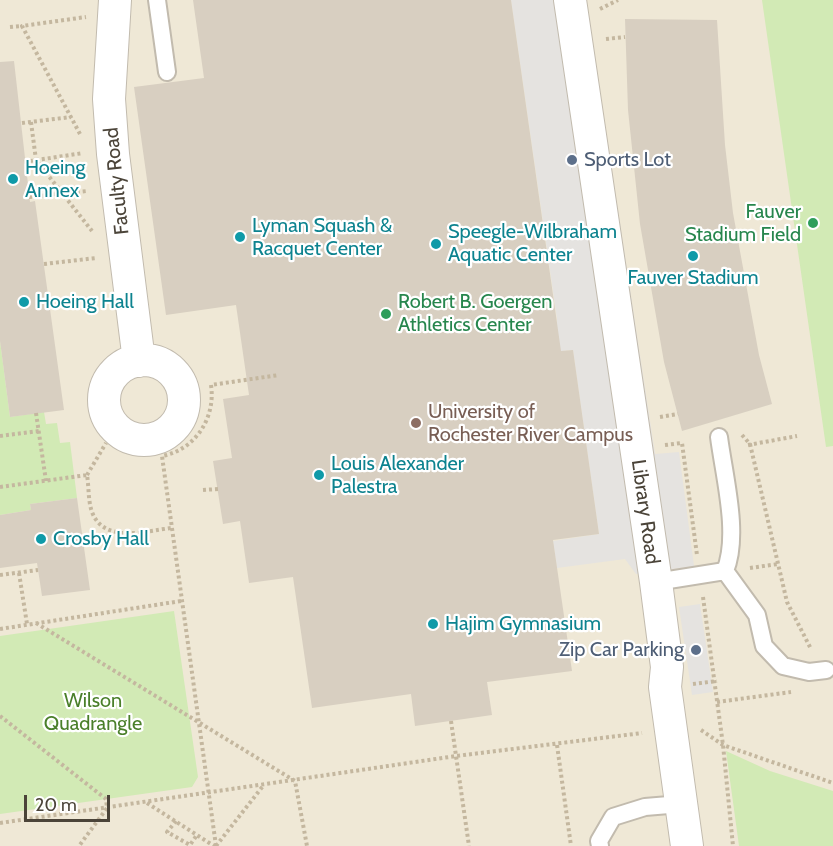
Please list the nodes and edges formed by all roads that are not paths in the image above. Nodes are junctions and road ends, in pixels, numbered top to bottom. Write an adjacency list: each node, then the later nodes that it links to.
1 (114, 0): 5 (street, Faculty Road)
2 (157, 0): 4 (lane)
3 (584, 5): 8 (street, Library Road)
4 (168, 72)
5 (139, 361)
6 (720, 444): 7 (lane)
7 (725, 572): 8 (lane); 9 (lane)
8 (656, 582): 10 (street, Library Road)
9 (826, 670)
10 (681, 804): 11 (lane); 12 (street, Library Road)
11 (600, 846)
12 (687, 846)

